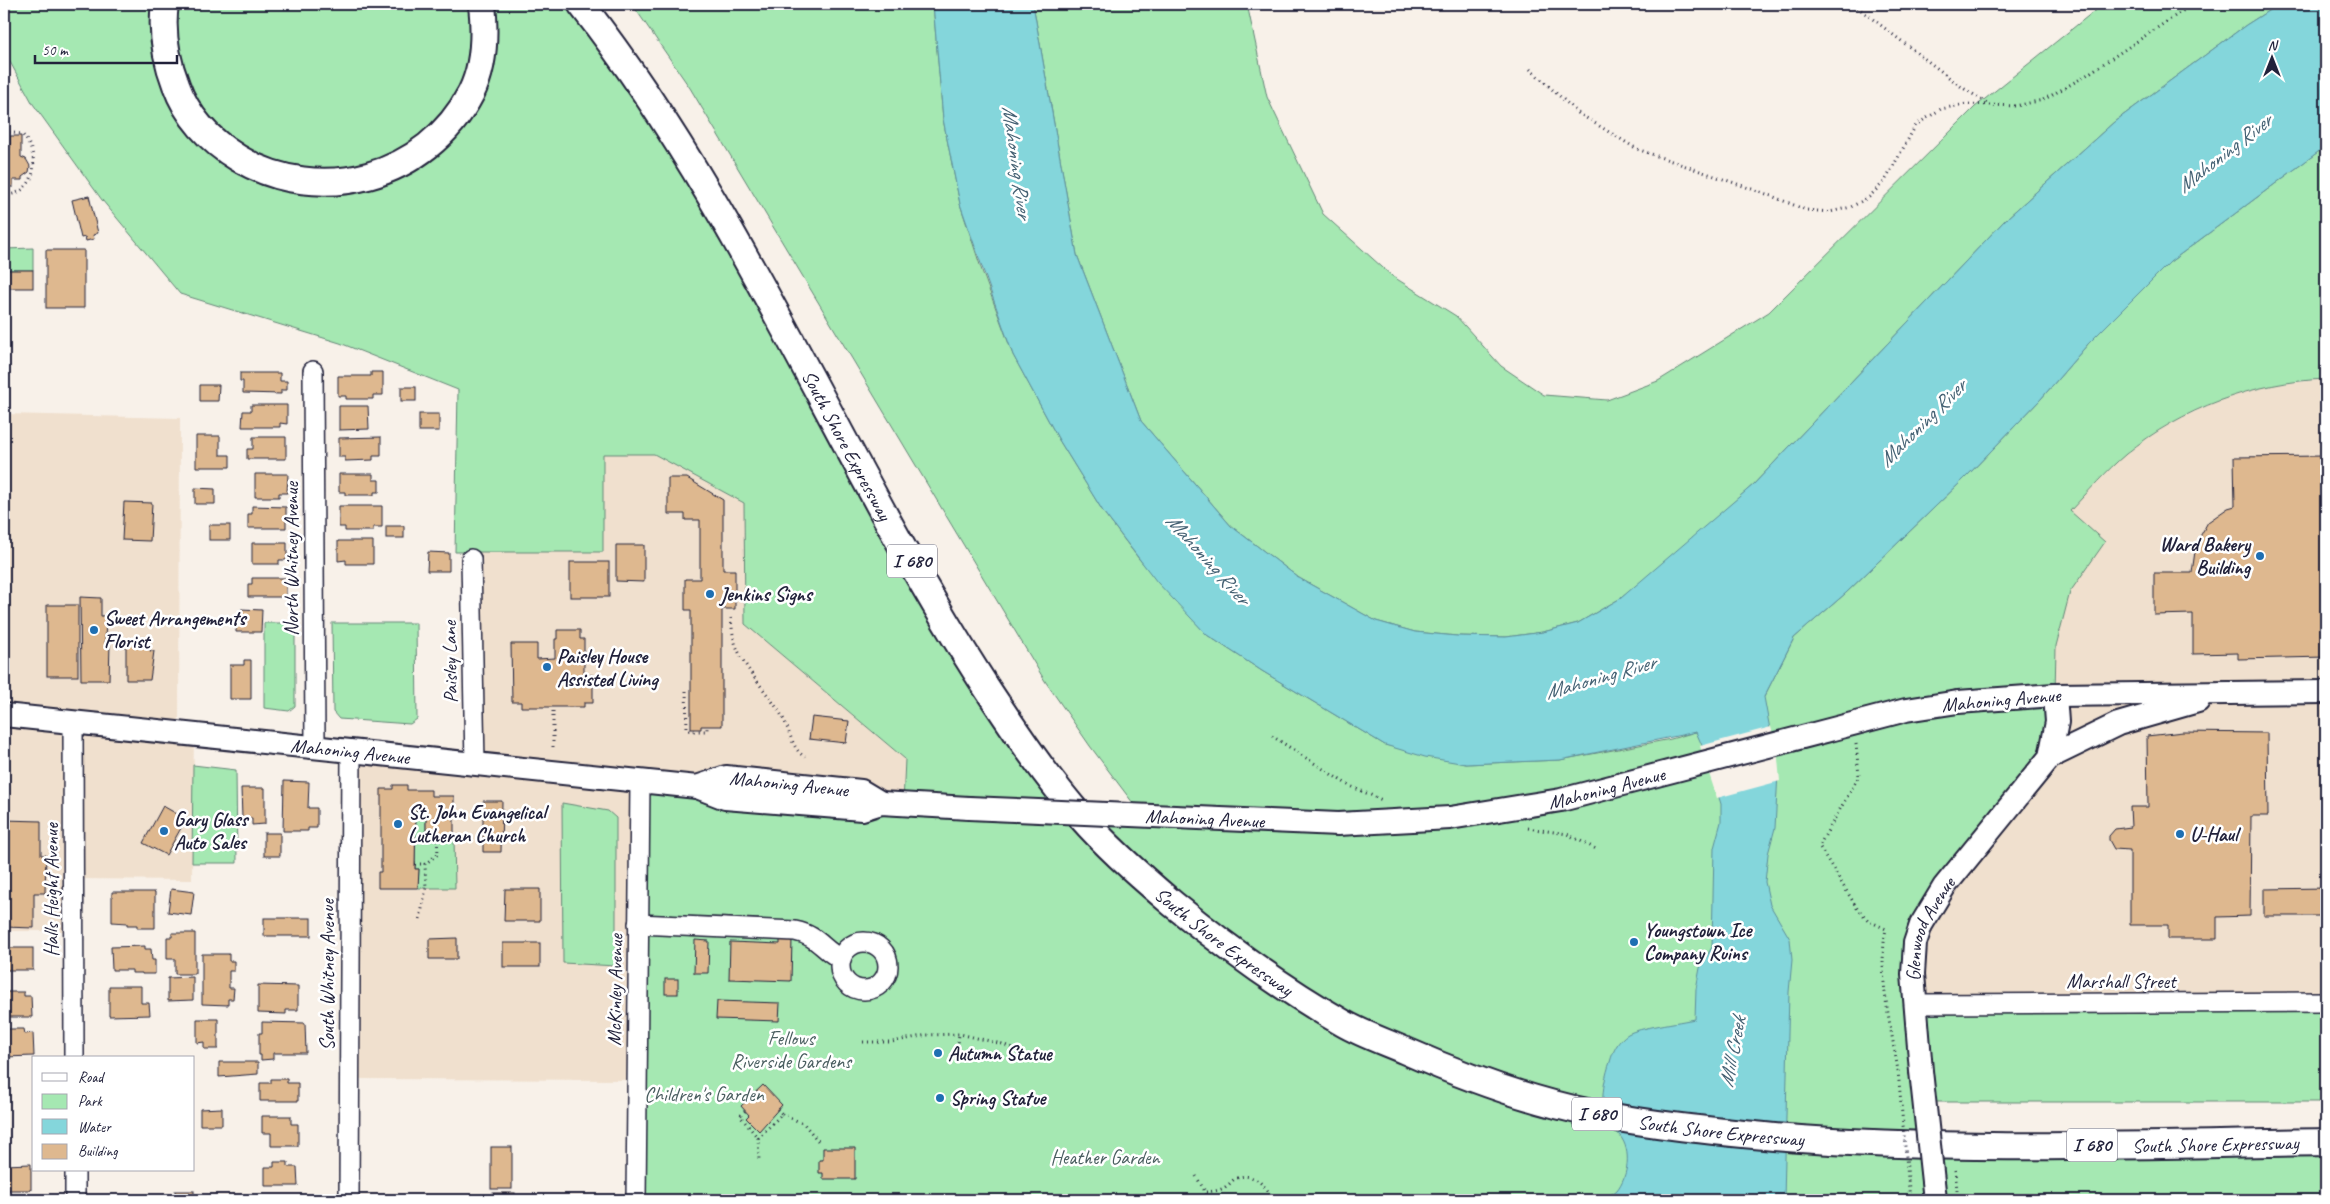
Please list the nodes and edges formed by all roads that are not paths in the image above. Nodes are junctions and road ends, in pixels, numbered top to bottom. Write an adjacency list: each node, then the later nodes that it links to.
1 (164, 4): 2 (highway)
2 (482, 4)
3 (582, 4): 21 (highway, South Shore Expressway / I 680)
4 (313, 371): 11 (street, North Whitney Avenue)
5 (471, 559): 14 (street, Paisley Lane)
6 (2233, 692): 7 (main road, Mahoning Avenue); 8 (main road, Mahoning Avenue); 13 (main road)
7 (2326, 692)
8 (2055, 694): 13 (main road, Glenwood Avenue); 15 (main road, Mahoning Avenue, bridge)
9 (4, 715): 10 (main road, Mahoning Avenue)
10 (73, 722): 11 (main road, Mahoning Avenue); 20 (street, Halls Height Avenue)
11 (315, 746): 12 (main road, Mahoning Avenue)
12 (350, 750): 14 (main road, Mahoning Avenue); 24 (street, South Whitney Avenue)
13 (2050, 756): 19 (main road, Glenwood Avenue)
14 (475, 764): 15 (main road, Mahoning Avenue)
15 (640, 781): 16 (street, McKinley Avenue)
16 (638, 924): 17 (street); 25 (street, McKinley Avenue)
17 (841, 959)
18 (2326, 1002): 19 (street, Marshall Street)
19 (1915, 1004): 26 (main road, Glenwood Avenue, bridge)
20 (74, 1056)
21 (2326, 1142)
22 (75, 1172): 23 (street)
23 (75, 1200)
24 (349, 1200)
25 (636, 1200)
26 (1935, 1200)

